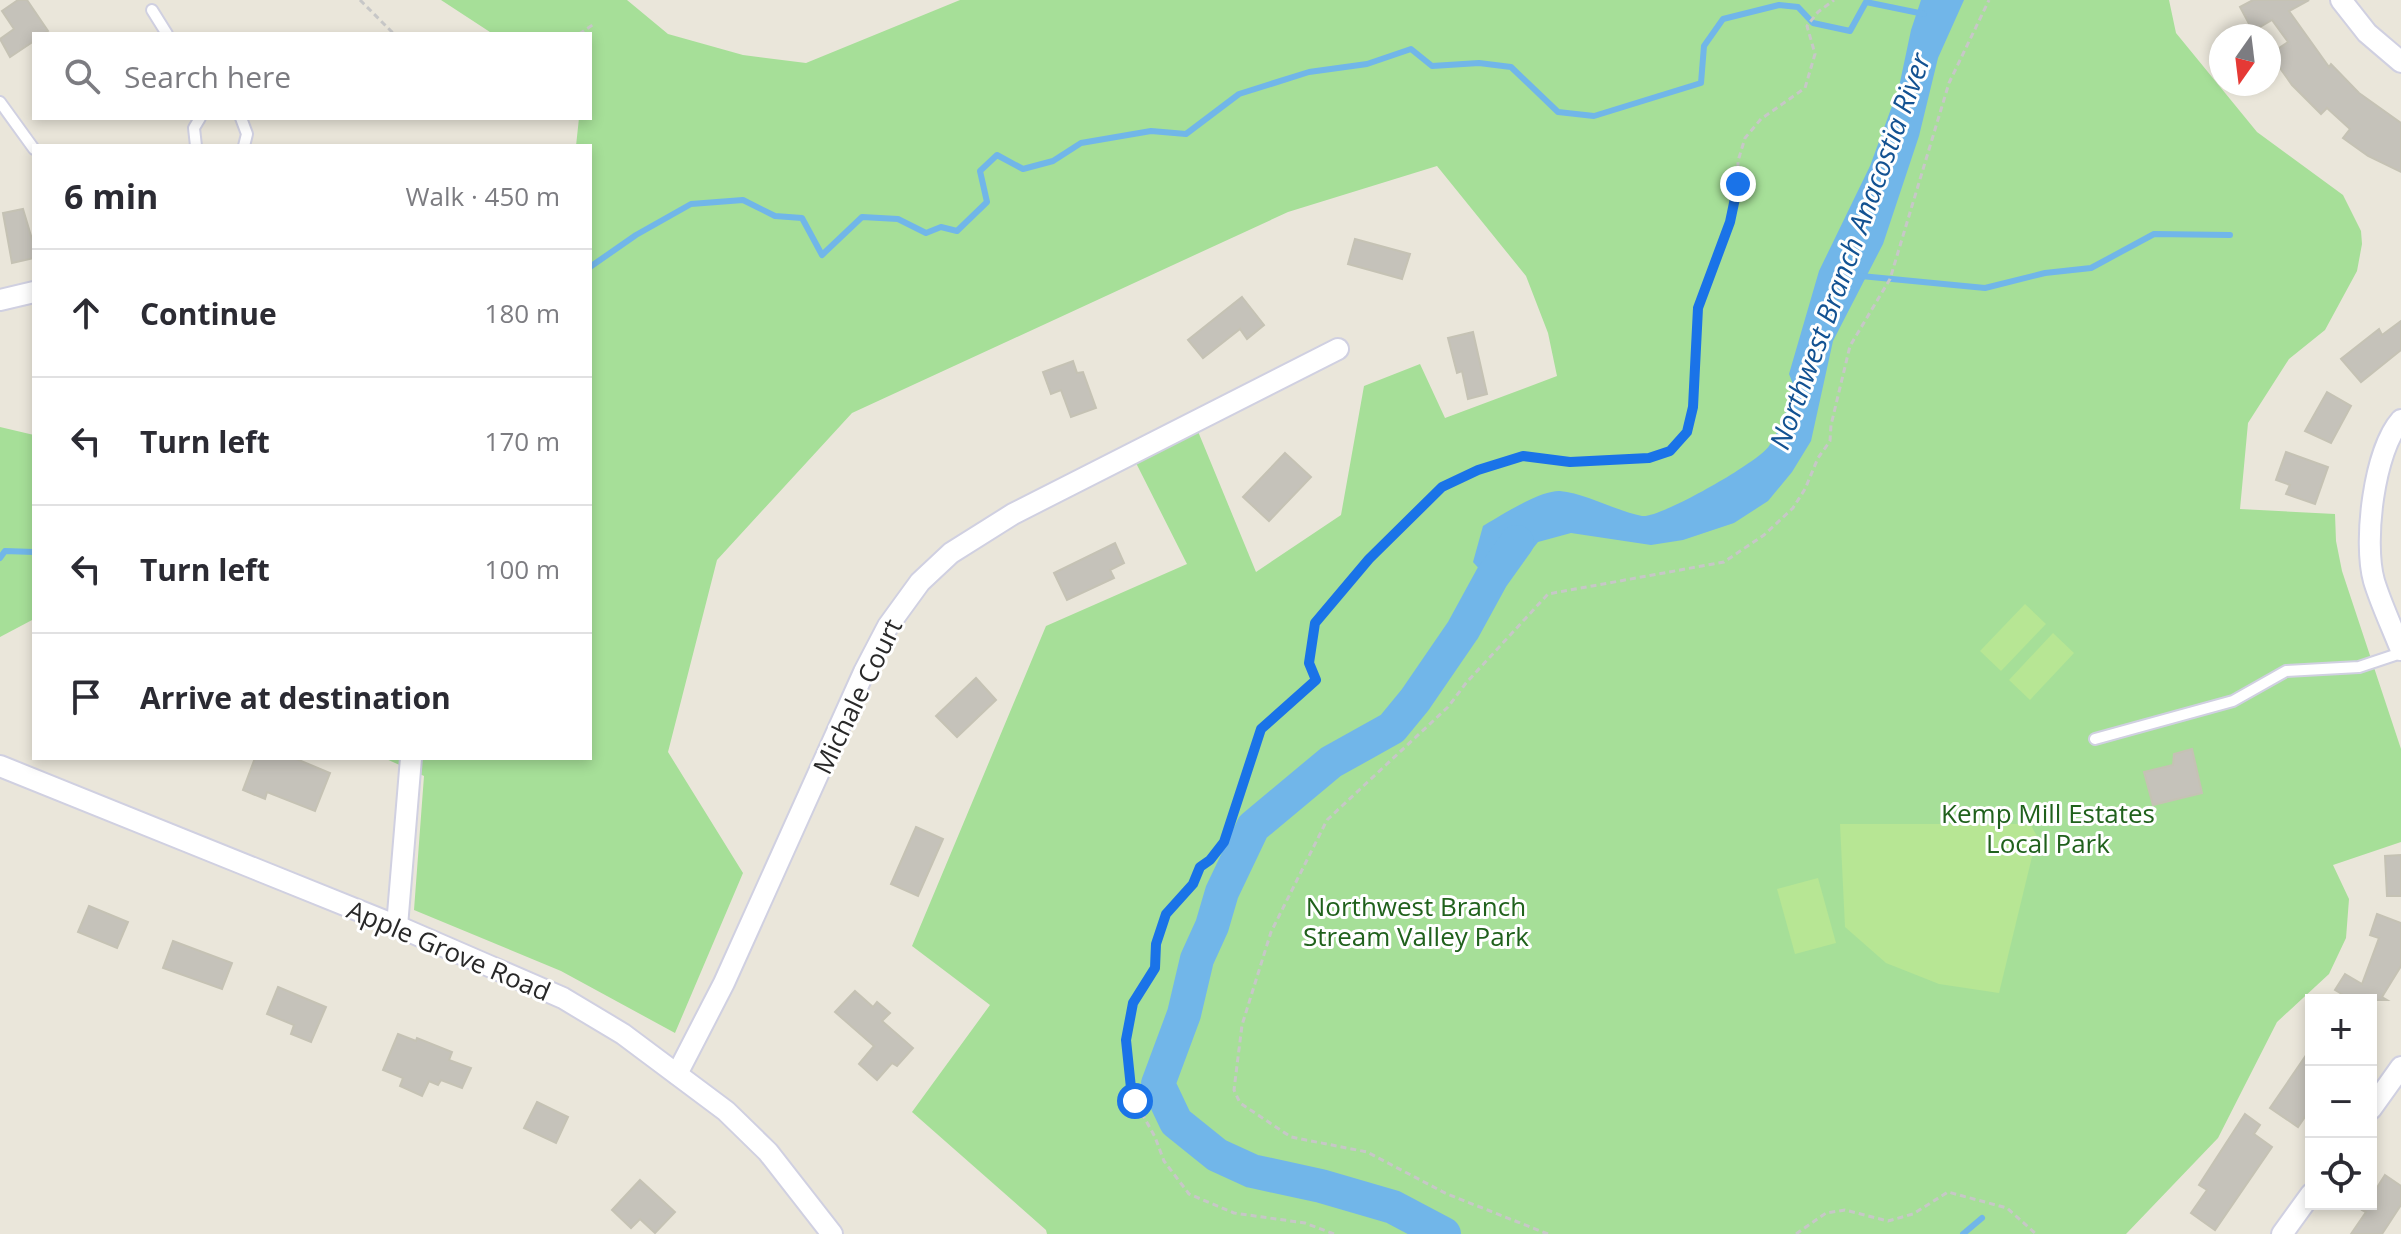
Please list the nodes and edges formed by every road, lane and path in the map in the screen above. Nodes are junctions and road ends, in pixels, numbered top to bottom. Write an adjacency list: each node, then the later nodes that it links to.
1 (360, 0): 8 (path)
2 (1834, 0): 31 (path)
3 (1989, 0): 32 (path)
4 (2341, 0): 10 (street)
5 (152, 10): 7 (lane)
6 (594, 24): 9 (path)
7 (166, 32)
8 (392, 32)
9 (582, 32)
10 (2401, 62)
11 (0, 102): 16 (lane)
12 (199, 120): 14 (lane)
13 (242, 120): 15 (lane)
14 (196, 144)
15 (244, 144)
16 (32, 146)
17 (32, 292): 18 (street)
18 (0, 300)
19 (1338, 349): 27 (street, Michale Court)
20 (2401, 420): 21 (street)
21 (2401, 651): 22 (lane)
22 (2095, 739)
23 (411, 760): 25 (street)
24 (0, 766): 25 (street, Apple Grove Road)
25 (397, 926): 27 (street, Apple Grove Road)
26 (2401, 1067): 28 (street)
27 (677, 1074): 30 (street, Apple Grove Road)
28 (2377, 1101)
29 (2305, 1202): 35 (street)
30 (832, 1234)
31 (1334, 1234)
32 (1548, 1234)
33 (1796, 1234): 34 (path)
34 (2036, 1234)
35 (2282, 1234)

